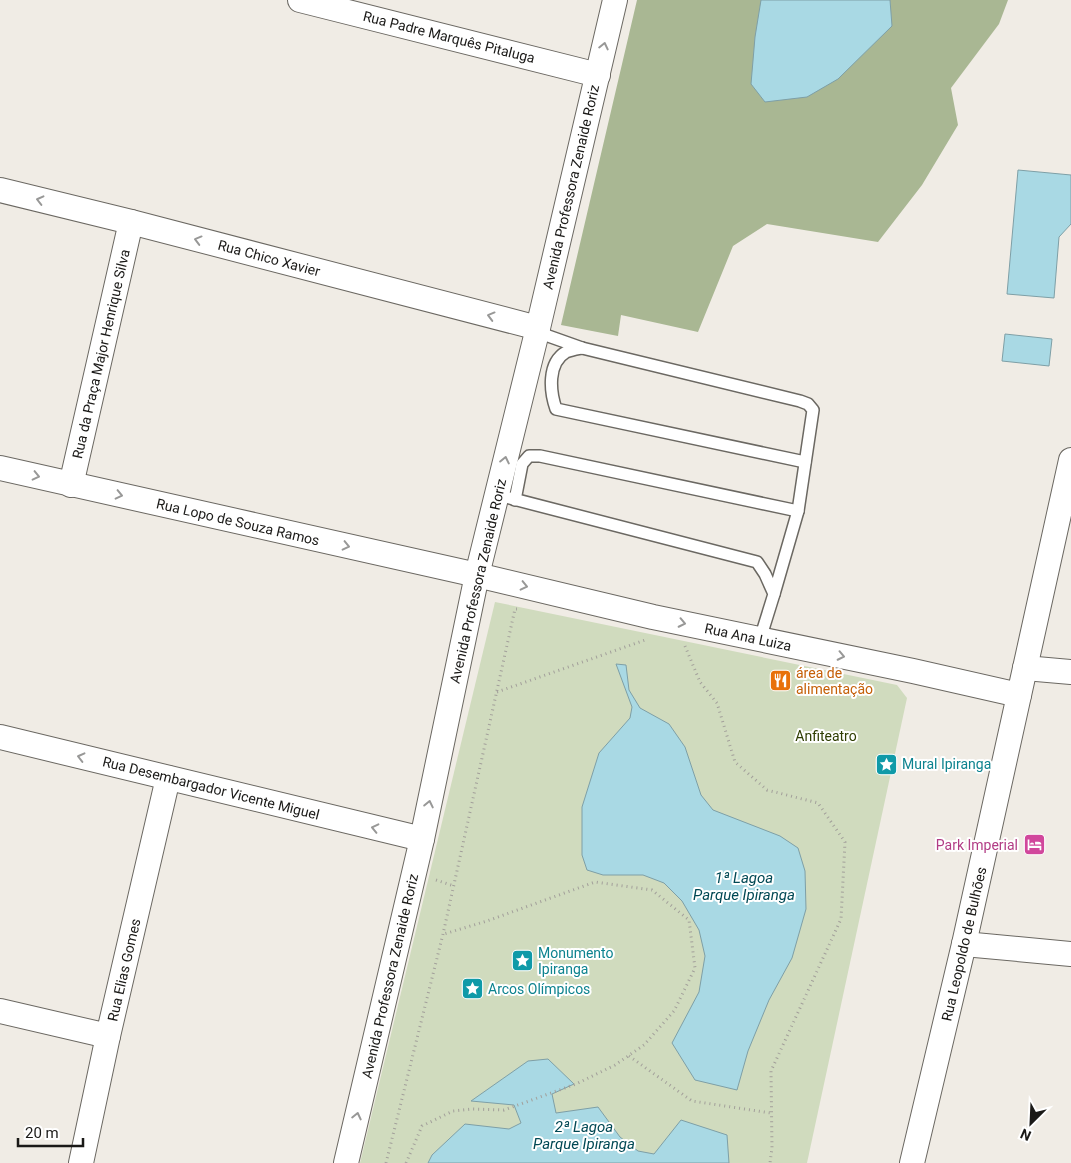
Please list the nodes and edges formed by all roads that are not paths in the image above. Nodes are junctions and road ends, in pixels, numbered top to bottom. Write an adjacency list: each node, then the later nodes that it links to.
1 (300, 0): 3 (street, Rua Padre Marquês Pitaluga)
2 (615, 0): 3 (street, Avenida Professora Zenaide Roriz, one-way to 2)
3 (598, 75): 6 (street, Avenida Professora Zenaide Roriz)
4 (0, 190): 5 (street, Rua Chico Xavier, one-way to 4)
5 (131, 222): 6 (street, Rua Chico Xavier, one-way to 5); 11 (street, Rua da Praça Major Henrique Silva)
6 (537, 330): 7 (lane); 12 (street, Avenida Professora Zenaide Roriz, one-way to 6)
7 (582, 348): 9 (lane); 9 (lane)
8 (1071, 460): 17 (street, Rua Leopoldo de Bulhões)
9 (806, 462): 13 (lane)
10 (0, 468): 11 (street, Rua Lopo de Souza Ramos, one-way to 11)
11 (71, 485): 14 (street, Rua Lopo de Souza Ramos, one-way to 14)
12 (506, 498): 13 (lane); 14 (street, Avenida Professora Zenaide Roriz); 15 (lane)
13 (798, 511): 15 (lane)
14 (477, 575): 16 (street, Rua Ana Luiza, one-way to 16); 22 (street, Avenida Professora Zenaide Roriz, one-way to 14)
15 (774, 594): 16 (lane)
16 (760, 639): 19 (street, Rua Ana Luiza, one-way to 19)
17 (1025, 668): 18 (street); 19 (street, Rua Leopoldo de Bulhões)
18 (1071, 672)
19 (1019, 696): 23 (street, Rua Leopoldo de Bulhões)
20 (0, 737): 21 (street, Rua Desembargador Vicente Miguel, one-way to 20)
21 (168, 778): 22 (street, Rua Desembargador Vicente Miguel, one-way to 21); 26 (street, Rua Elias Gomes)
22 (422, 839): 28 (street, Avenida Professora Zenaide Roriz, one-way to 22)
23 (964, 944): 24 (street); 29 (street, Rua Leopoldo de Bulhões)
24 (1071, 954)
25 (0, 1011): 26 (street)
26 (108, 1036): 27 (street, Rua Elias Gomes)
27 (81, 1163)
28 (346, 1163)
29 (912, 1163)

